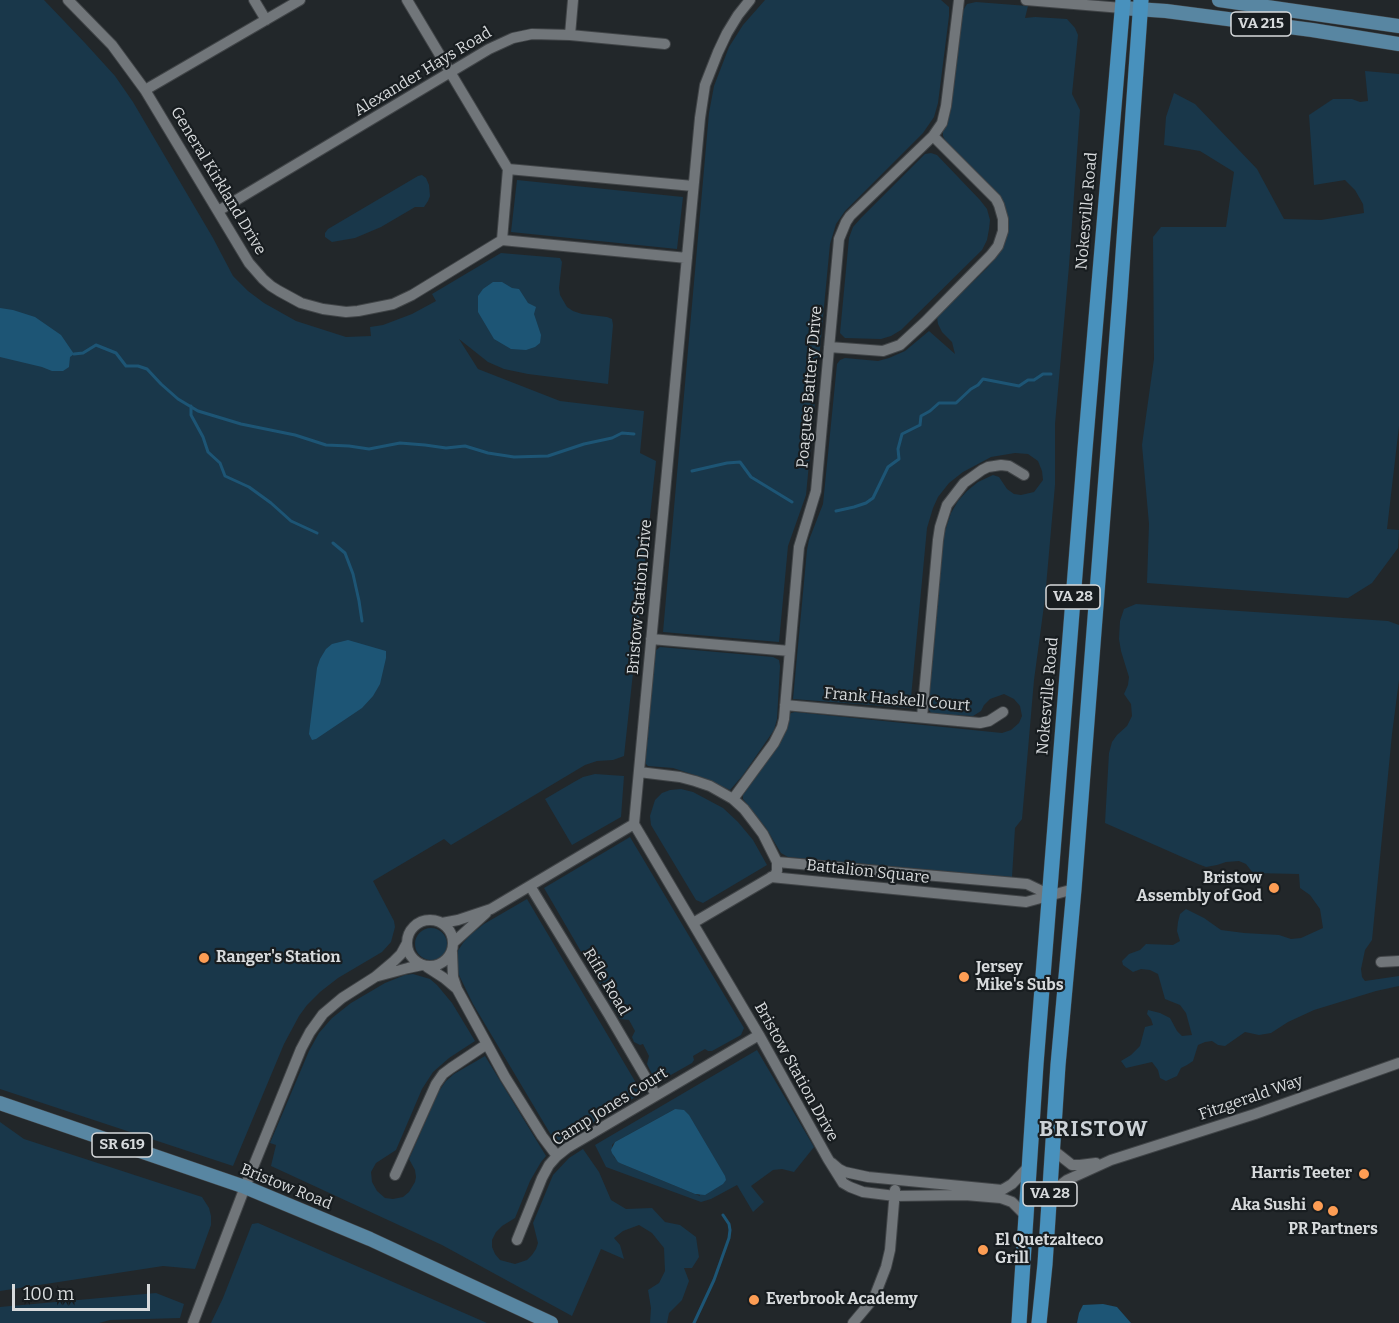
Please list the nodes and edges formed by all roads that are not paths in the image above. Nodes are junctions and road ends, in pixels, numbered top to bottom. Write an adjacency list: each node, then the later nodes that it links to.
1 (68, 0): 18 (street, General Kirkland Drive)
2 (254, 0): 12 (street)
3 (300, 0): 12 (street)
4 (407, 0): 17 (street)
5 (573, 0): 14 (street)
6 (750, 0): 21 (street, Bristow Station Drive)
7 (959, 0): 19 (street, Poagues Battery Drive)
8 (1026, 0): 10 (street)
9 (1219, 0): 13 (main road, VA 215)
10 (1123, 4): 11 (main road, VA 215); 39 (highway, Nokesville Road / VA 28)
11 (1141, 5): 16 (main road, VA 215); 38 (highway, VA 28)
12 (266, 20): 18 (street)
13 (1399, 26)
14 (570, 35): 15 (street, Alexander Hays Road); 17 (street, Alexander Hays Road)
15 (664, 44)
16 (1399, 44)
17 (450, 73): 20 (street); 22 (street, Alexander Hays Road)
18 (146, 90): 22 (street, General Kirkland Drive)
19 (933, 136): 25 (street, Poagues Battery Drive); 25 (street)
20 (508, 169): 21 (street); 23 (street)
21 (693, 186): 24 (street, Bristow Station Drive)
22 (218, 211): 23 (street, General Kirkland Drive)
23 (502, 240): 24 (street)
24 (687, 258): 27 (street, Bristow Station Drive)
25 (829, 347): 28 (street, Poagues Battery Drive)
26 (1024, 475): 31 (street)
27 (651, 639): 28 (street); 32 (street, Bristow Station Drive)
28 (790, 651): 29 (street, Poagues Battery Drive)
29 (785, 705): 31 (street, Frank Haskell Court); 33 (street, Poagues Battery Drive)
30 (1003, 712): 31 (street, Frank Haskell Court)
31 (922, 717)
32 (639, 772): 33 (street); 34 (street, Bristow Station Drive)
33 (733, 799): 35 (street)
34 (634, 824): 37 (street); 41 (street, Bristow Station Drive)
35 (777, 862): 36 (street); 39 (street, Battalion Square)
36 (771, 877): 39 (street, Battalion Square); 41 (street)
37 (530, 886): 40 (street); 53 (street, Rifle Road)
38 (1074, 889): 39 (street, Battalion Square); 55 (highway, VA 28)
39 (1050, 896): 59 (highway, Nokesville Road / VA 28)
40 (491, 909): 42 (street); 44 (street)
41 (693, 923): 50 (street, Bristow Station Drive)
42 (442, 924): 43 (street); 44 (street)
43 (407, 943): 47 (street); 48 (street)
44 (453, 947): 47 (street); 49 (street)
45 (1381, 962): 46 (street)
46 (1399, 962)
47 (425, 966): 48 (street); 49 (street)
48 (375, 977): 62 (street)
49 (457, 989): 51 (street)
50 (759, 1035): 53 (street, Camp Jones Court); 57 (street, Bristow Station Drive)
51 (487, 1044): 56 (street); 60 (street)
52 (1399, 1063): 58 (street, Fitzgerald Way)
53 (656, 1095): 56 (street, Camp Jones Court)
54 (0, 1103): 62 (main road, Bristow Road / SR 619)
55 (1053, 1150): 58 (street, Fitzgerald Way); 63 (highway, VA 28)
56 (557, 1156): 66 (street, Camp Jones Court)
57 (828, 1159): 61 (street, Bristow Station Drive); 64 (street, Bristow Station Drive)
58 (1111, 1160): 63 (street, Fitzgerald Way)
59 (1029, 1166): 61 (street, Bristow Station Drive); 65 (highway, Nokesville Road / VA 28)
60 (395, 1175)
61 (896, 1180): 64 (street)
62 (245, 1187): 67 (street); 68 (main road, Bristow Road / SR 619)
63 (1050, 1193): 71 (highway, VA 28)
64 (895, 1196): 65 (street, Bristow Station Drive); 69 (street)
65 (1026, 1216): 70 (highway, Nokesville Road / VA 28)
66 (517, 1240)
67 (193, 1323)
68 (550, 1323)
69 (853, 1323)
70 (1019, 1323)
71 (1039, 1323)

